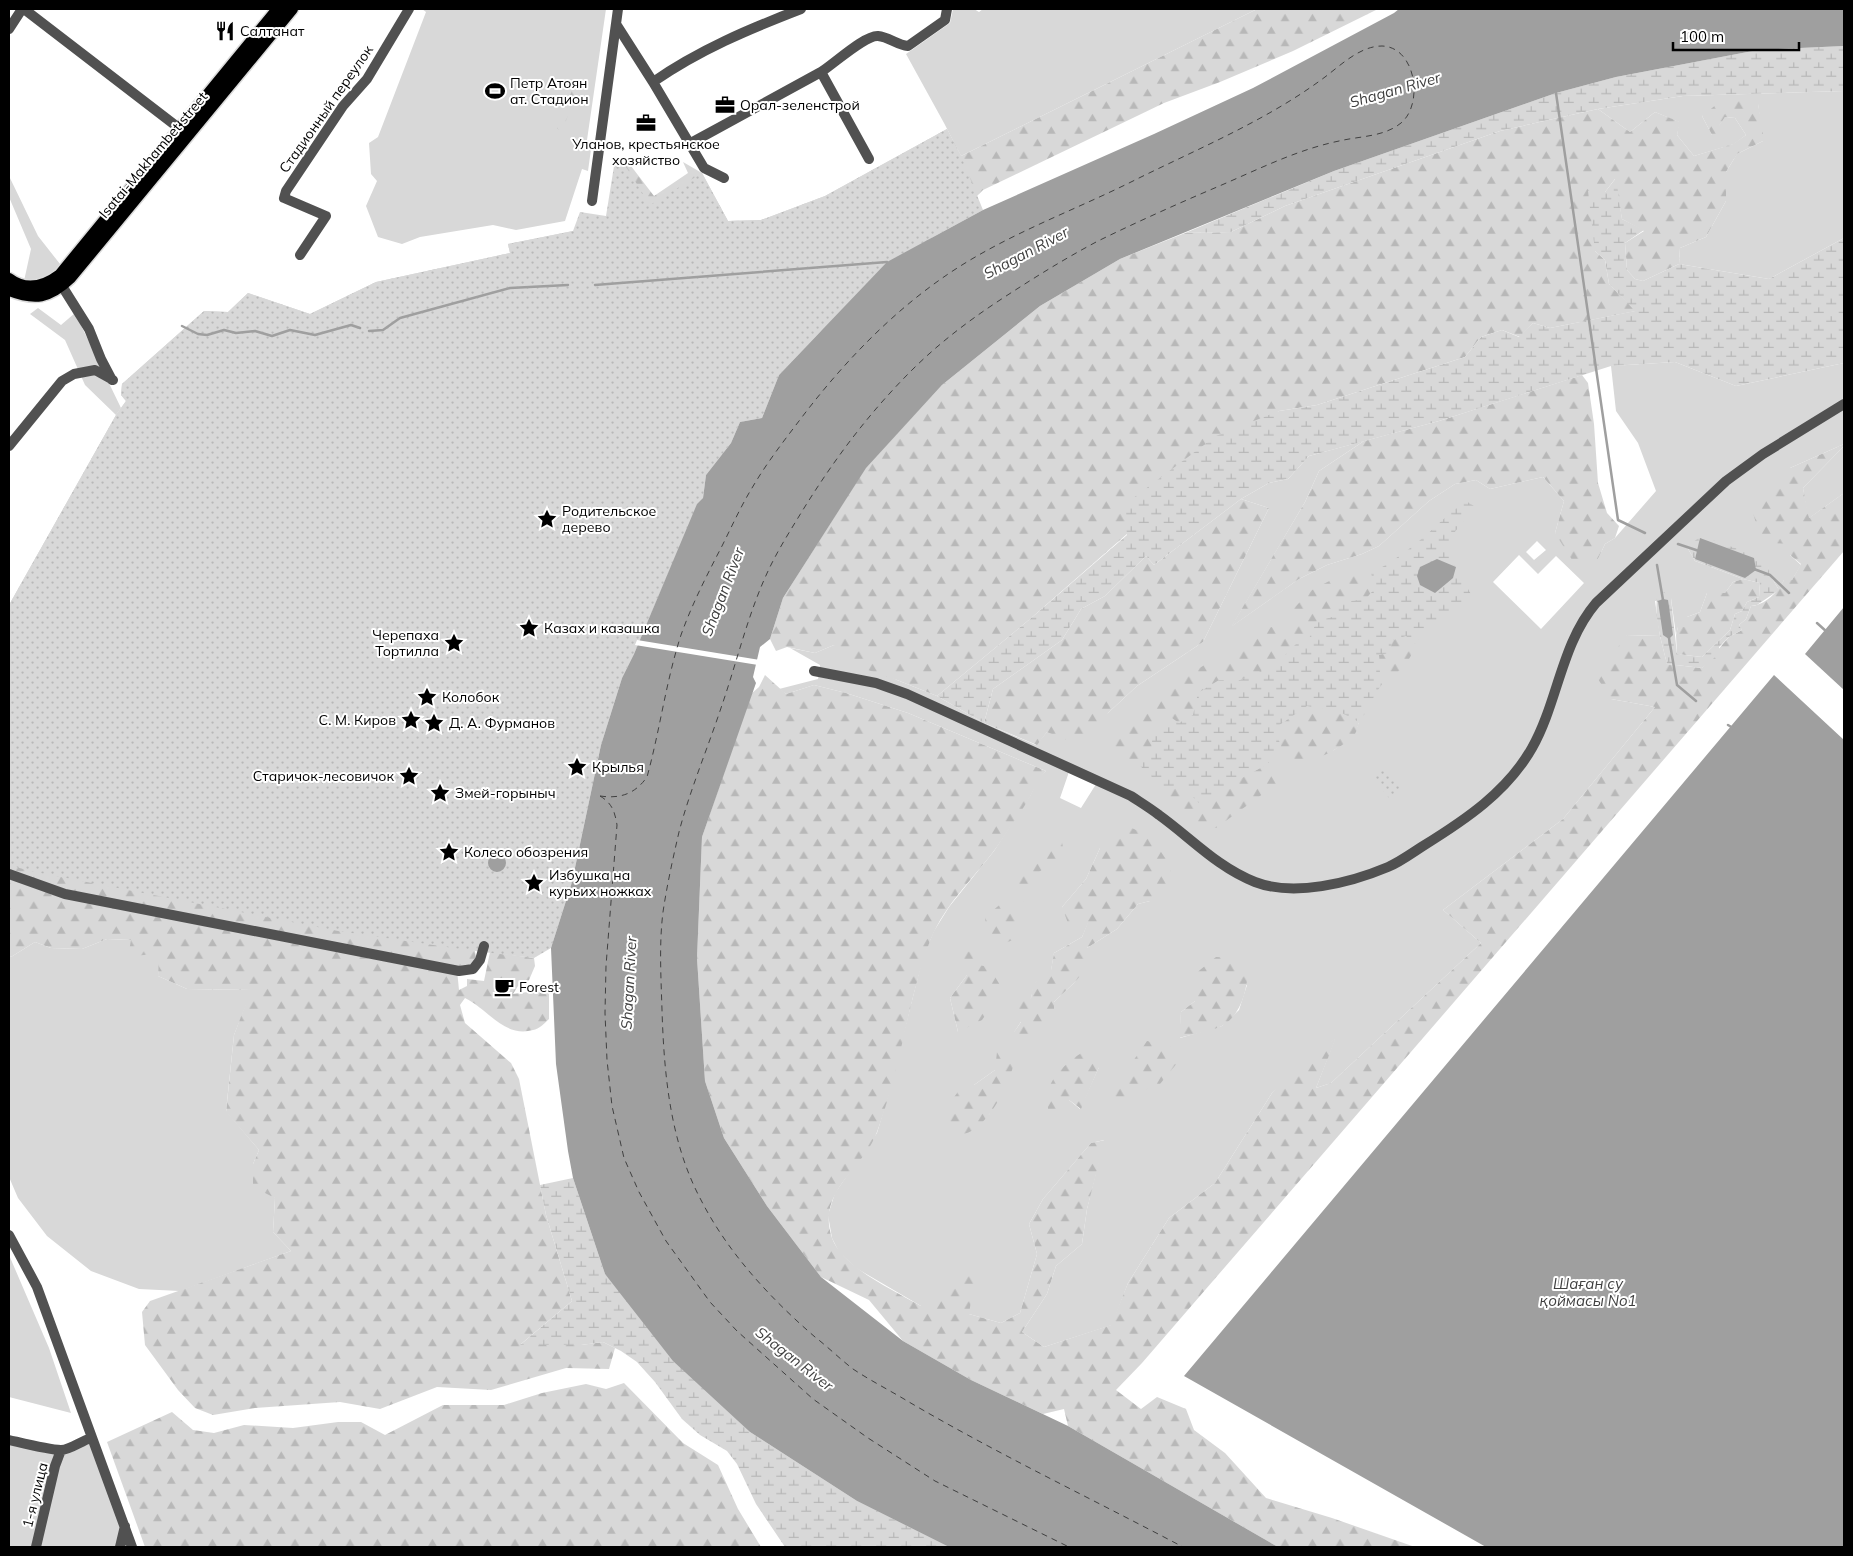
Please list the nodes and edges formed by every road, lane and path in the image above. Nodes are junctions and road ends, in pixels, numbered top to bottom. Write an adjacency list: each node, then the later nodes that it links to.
1 (23, 9): 9 (street); 12 (street)
2 (278, 9): 12 (main road, Isatai-Makhambet street)
3 (292, 9): 12 (main road, Isatai-Makhambet street)
4 (409, 9): 17 (street, Стадионный переулок)
5 (618, 9): 8 (street)
6 (801, 9): 11 (street)
7 (947, 9): 10 (street)
8 (616, 24): 11 (street); 16 (street)
9 (9, 29)
10 (821, 72): 13 (street); 14 (street)
11 (653, 82): 13 (street)
12 (185, 133): 18 (main road, Isatai-Makhambet street); 19 (main road, Isatai-Makhambet street)
13 (689, 144): 15 (street)
14 (869, 159)
15 (724, 178)
16 (592, 201)
17 (300, 254)
18 (9, 279)
19 (62, 286): 20 (main road, Isatai-Makhambet street); 22 (street)
20 (9, 290)
21 (1844, 404): 23 (street)
22 (9, 446)
23 (814, 671)
24 (9, 874): 25 (street)
25 (484, 946)
26 (9, 1235): 27 (street)
27 (91, 1438): 29 (street); 30 (street)
28 (9, 1440): 29 (street)
29 (61, 1450): 31 (street, 1-я улица)
30 (125, 1526): 32 (street); 33 (street)
31 (36, 1547)
32 (120, 1547)
33 (132, 1547)

